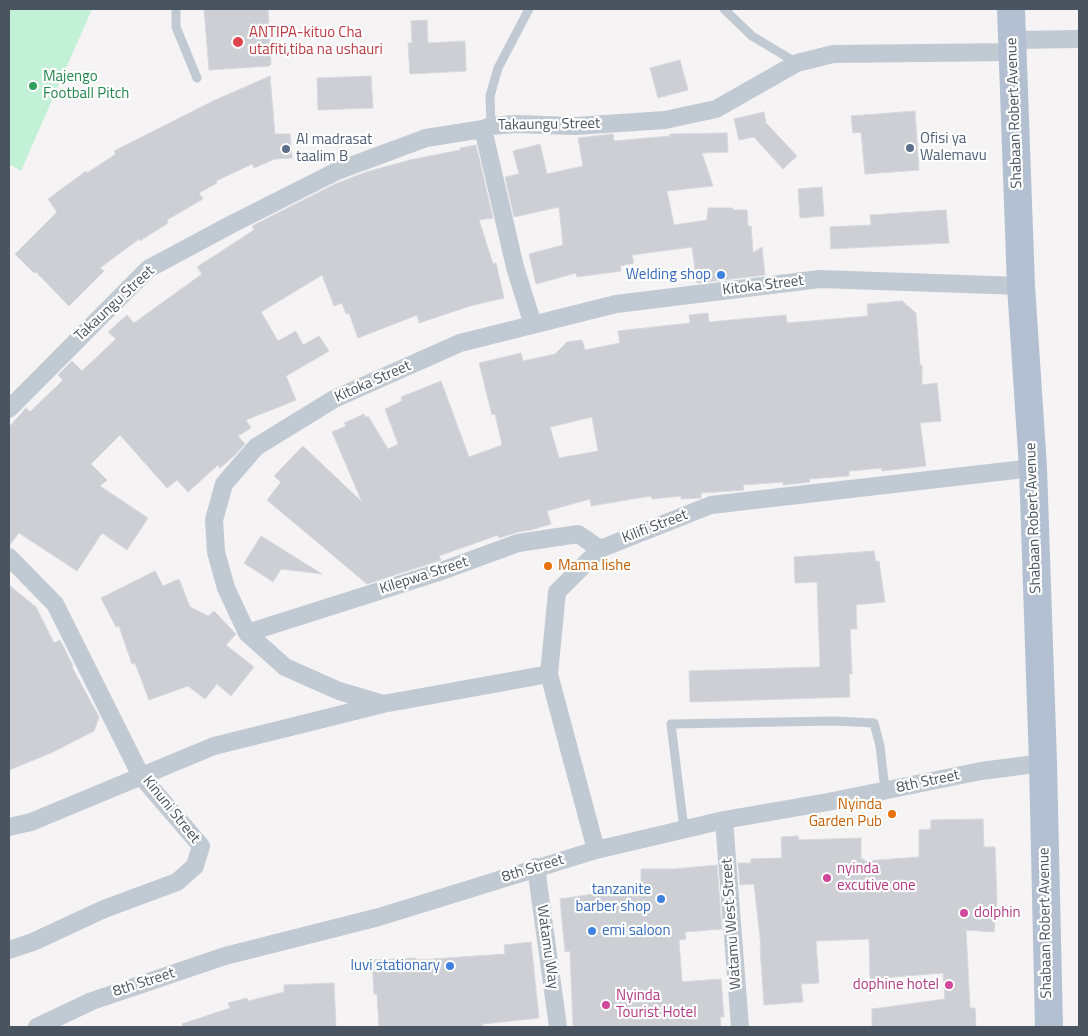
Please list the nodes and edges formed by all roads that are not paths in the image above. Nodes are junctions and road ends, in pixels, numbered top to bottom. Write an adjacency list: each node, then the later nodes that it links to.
1 (176, 9): 8 (lane)
2 (529, 9): 9 (lane)
3 (724, 9): 7 (lane)
4 (1011, 9): 6 (main road, Shabaan Robert Avenue)
5 (1079, 39): 6 (street, Takaungu Street)
6 (1013, 46): 7 (street, Takaungu Street); 10 (main road, Shabaan Robert Avenue)
7 (797, 63): 9 (street, Takaungu Street)
8 (197, 78)
9 (487, 128): 11 (street); 12 (street, Takaungu Street)
10 (1021, 286): 11 (street, Kitoka Street); 13 (main road, Shabaan Robert Avenue)
11 (532, 325): 16 (street, Kitoka Street)
12 (9, 409)
13 (1034, 468): 14 (street, Kilifi Street); 19 (main road, Shabaan Robert Avenue)
14 (600, 549): 16 (street, Kilepwa Street); 17 (street, Kilifi Street)
15 (9, 557): 20 (street, Kinuni Street)
16 (247, 633): 18 (street, Kitoka Street)
17 (549, 674): 18 (street, Kitoka Street); 25 (street, Kilifi Street)
18 (383, 704): 20 (street)
19 (1043, 762): 21 (street, 8th Street); 31 (main road, Shabaan Robert Avenue)
20 (141, 776): 23 (street); 27 (street, Kinuni Street)
21 (885, 790): 22 (street, 8th Street); 24 (lane)
22 (724, 820): 24 (street, 8th Street); 30 (street, Watamu West Street)
23 (9, 827)
24 (684, 829): 25 (street, 8th Street)
25 (596, 850): 26 (street, 8th Street)
26 (536, 867): 28 (street, 8th Street); 29 (street, Watamu Way)
27 (9, 950)
28 (37, 1027)
29 (558, 1027)
30 (740, 1027)
31 (1049, 1027)

